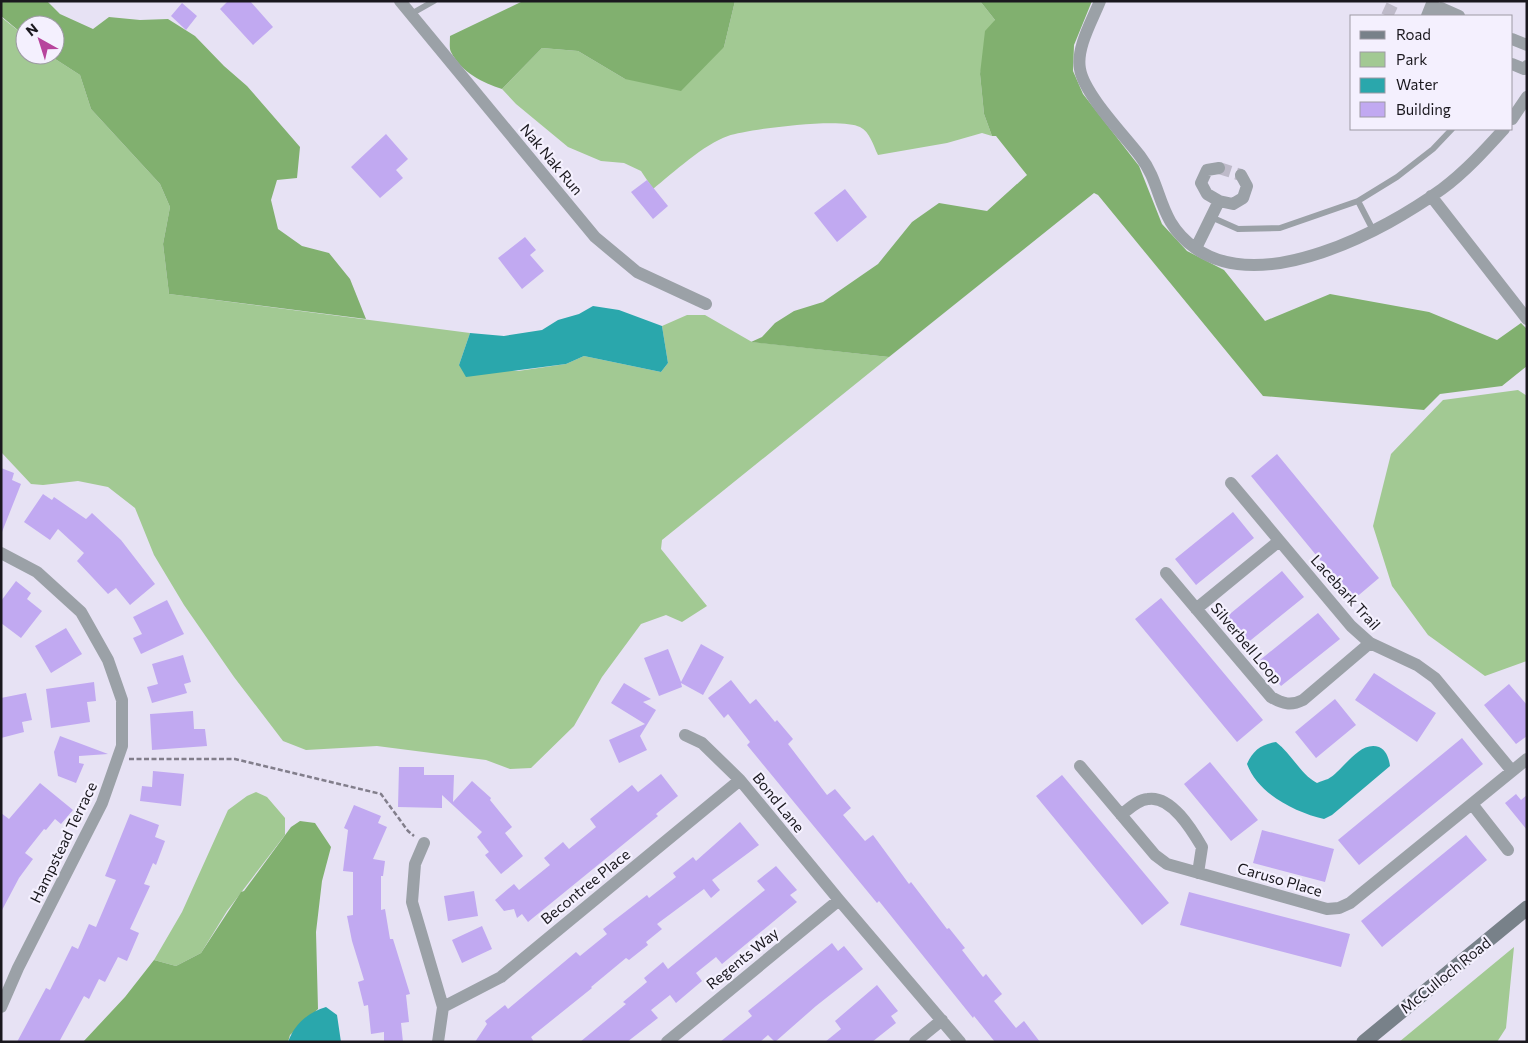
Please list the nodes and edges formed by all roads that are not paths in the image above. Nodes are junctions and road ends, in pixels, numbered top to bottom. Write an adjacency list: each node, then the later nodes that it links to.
1 (400, 1): 5 (street, Nak Nak Run)
2 (434, 1): 5 (lane)
3 (1100, 1): 24 (street)
4 (1433, 1): 6 (street)
5 (411, 14): 25 (street, Nak Nak Run)
6 (1427, 15)
7 (1434, 15): 8 (street)
8 (1457, 15)
9 (1513, 39): 10 (street)
10 (1527, 45)
11 (1513, 64): 12 (street)
12 (1527, 66)
13 (1527, 97): 14 (street)
14 (1513, 118)
15 (1451, 130): 21 (lane)
16 (1503, 130): 19 (street)
17 (1219, 168): 20 (street)
18 (1241, 175): 20 (street)
19 (1431, 196): 23 (street); 26 (street)
20 (1219, 201): 22 (street)
21 (1358, 201): 22 (lane); 23 (lane)
22 (1211, 217): 24 (street)
23 (1373, 230): 24 (street)
24 (1196, 248)
25 (706, 304)
26 (1527, 319)
27 (1230, 483): 28 (street, Lacebark Trail)
28 (1279, 541): 31 (street, Silverbell Loop); 32 (street, Lacebark Trail)
29 (1, 553): 45 (street, Hampstead Terrace)
30 (1166, 573): 31 (street, Silverbell Loop)
31 (1196, 608): 32 (street, Silverbell Loop)
32 (1370, 643): 36 (street, Lacebark Trail)
33 (685, 735): 37 (street, Bond Lane)
34 (1527, 759): 36 (street, Caruso Place)
35 (1080, 766): 39 (street, Caruso Place)
36 (1512, 771): 38 (street, Caruso Place)
37 (740, 780): 43 (street, Bond Lane); 46 (street, Becontree Place)
38 (1472, 804): 41 (street); 42 (street, Caruso Place)
39 (1121, 815): 42 (street, Caruso Place); 42 (street)
40 (424, 844): 46 (street)
41 (1508, 850)
42 (1198, 873)
43 (839, 900): 47 (street); 49 (street, Regents Way)
44 (1527, 908): 52 (main road, McCulloch Road)
45 (1, 1007)
46 (443, 1007): 48 (street)
47 (942, 1020): 50 (street); 51 (street)
48 (438, 1042)
49 (667, 1042)
50 (915, 1042)
51 (960, 1042)
52 (1364, 1042)

